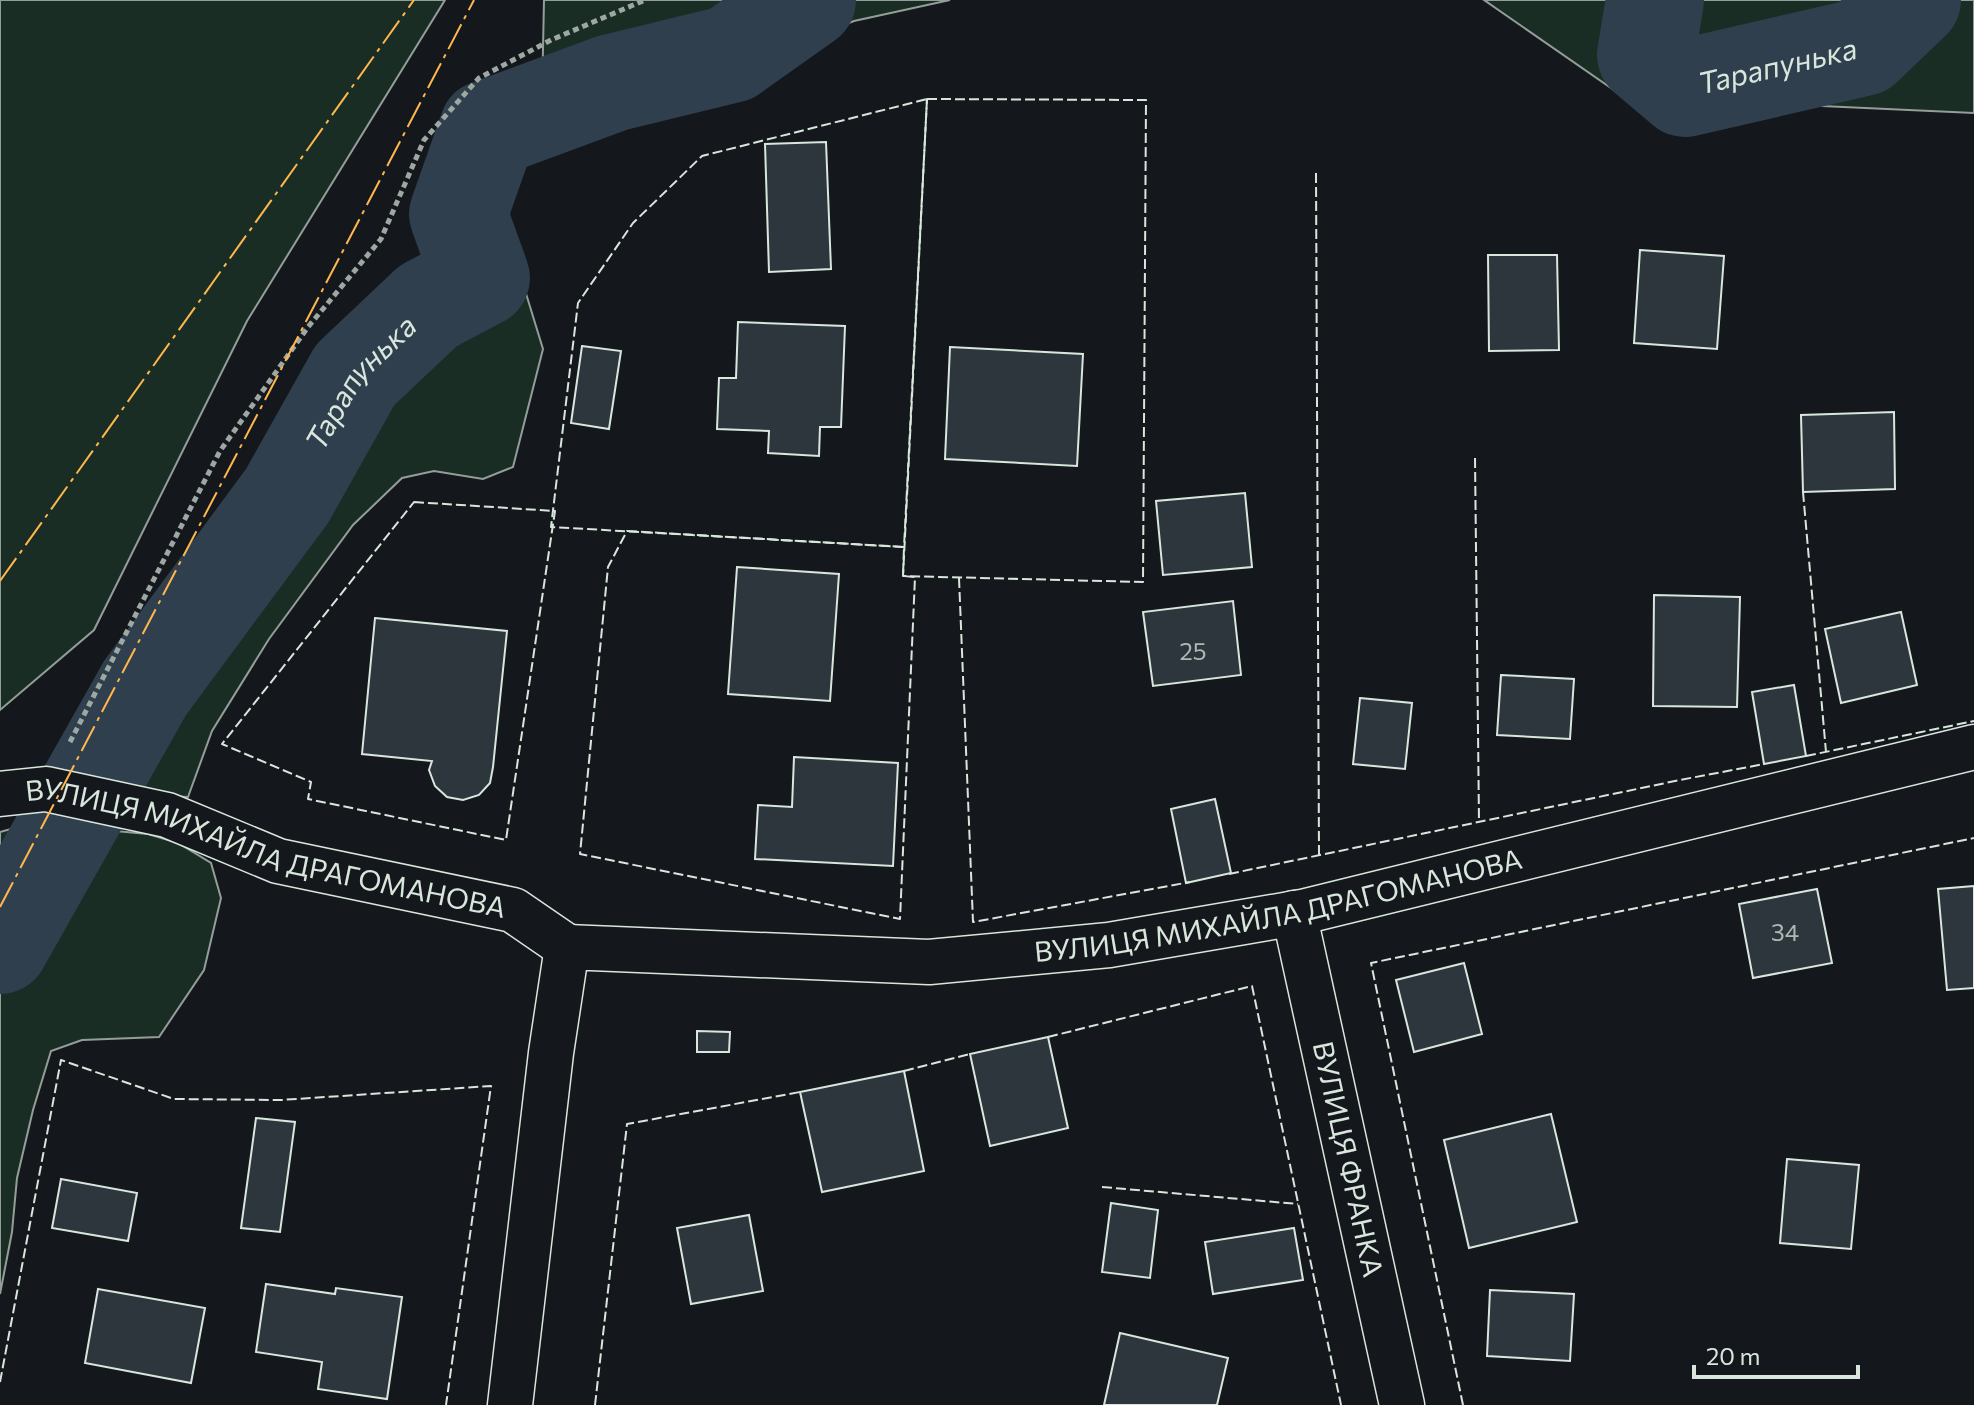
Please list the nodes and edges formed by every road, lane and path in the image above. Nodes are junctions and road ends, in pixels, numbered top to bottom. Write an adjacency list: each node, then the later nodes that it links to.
1 (645, 0): 3 (path)
2 (1974, 747): 5 (street, ВУЛИЦЯ МИХАЙЛА ДРАГОМАНОВА)
3 (46, 789): 4 (street, ВУЛИЦЯ МИХАЙЛА ДРАГОМАНОВА); 6 (street, ВУЛИЦЯ МИХАЙЛА ДРАГОМАНОВА)
4 (0, 794)
5 (1294, 913): 6 (street, ВУЛИЦЯ МИХАЙЛА ДРАГОМАНОВА); 8 (street, ВУЛИЦЯ ФРАНКА)
6 (567, 947): 7 (street)
7 (510, 1405)
8 (1402, 1405)

